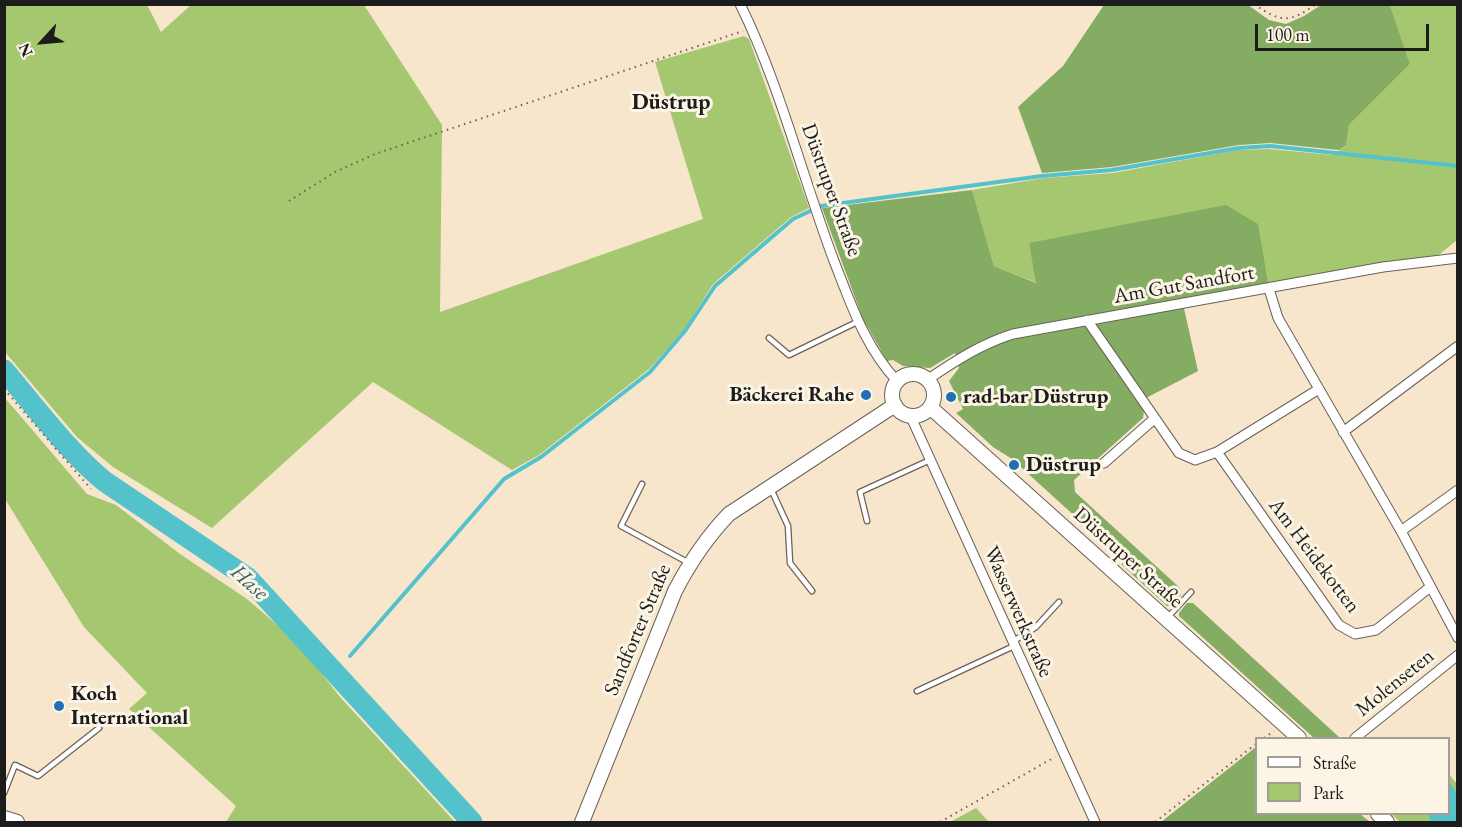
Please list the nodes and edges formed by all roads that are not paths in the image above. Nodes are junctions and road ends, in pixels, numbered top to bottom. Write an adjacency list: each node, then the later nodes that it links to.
1 (740, 4): 5 (street, Düstruper Straße)
2 (1458, 258): 3 (street, Am Gut Sandfort)
3 (1269, 289): 4 (street, Am Gut Sandfort); 10 (street)
4 (1087, 320): 8 (street, Am Gut Sandfort); 14 (street)
5 (858, 322): 6 (lane); 9 (street, Düstruper Straße)
6 (769, 338)
7 (1458, 346): 15 (street)
8 (927, 380): 9 (street); 12 (street)
9 (897, 381): 11 (street)
10 (1319, 389): 15 (street); 16 (street)
11 (895, 405): 13 (street); 20 (street, Sandforter Straße)
12 (930, 407): 13 (street); 29 (street, Düstruper Straße)
13 (910, 415): 17 (street, Wasserwerkstraße)
14 (1154, 419): 16 (street); 18 (street)
15 (1343, 432): 23 (street)
16 (1217, 452): 25 (street, Am Heidekotten)
17 (930, 460): 22 (lane); 31 (street, Wasserwerkstraße)
18 (1104, 463)
19 (642, 484): 24 (lane)
20 (770, 487): 24 (street, Sandforter Straße); 26 (lane)
21 (1458, 490): 23 (street)
22 (867, 521)
23 (1401, 531): 25 (street)
24 (689, 563): 40 (street, Sandforter Straße)
25 (1429, 588): 30 (street)
26 (812, 591)
27 (1191, 592): 29 (lane)
28 (1059, 602): 31 (lane)
29 (1165, 620): 35 (street, Düstruper Straße)
30 (1458, 638)
31 (1013, 644): 33 (lane); 41 (street, Wasserwerkstraße)
32 (1458, 655): 36 (street, Molenseten)
33 (917, 691)
34 (99, 728): 37 (lane)
35 (1298, 737)
36 (1356, 737)
37 (4, 793)
38 (4, 818): 39 (street)
39 (17, 822)
40 (582, 822)
41 (1095, 822)

